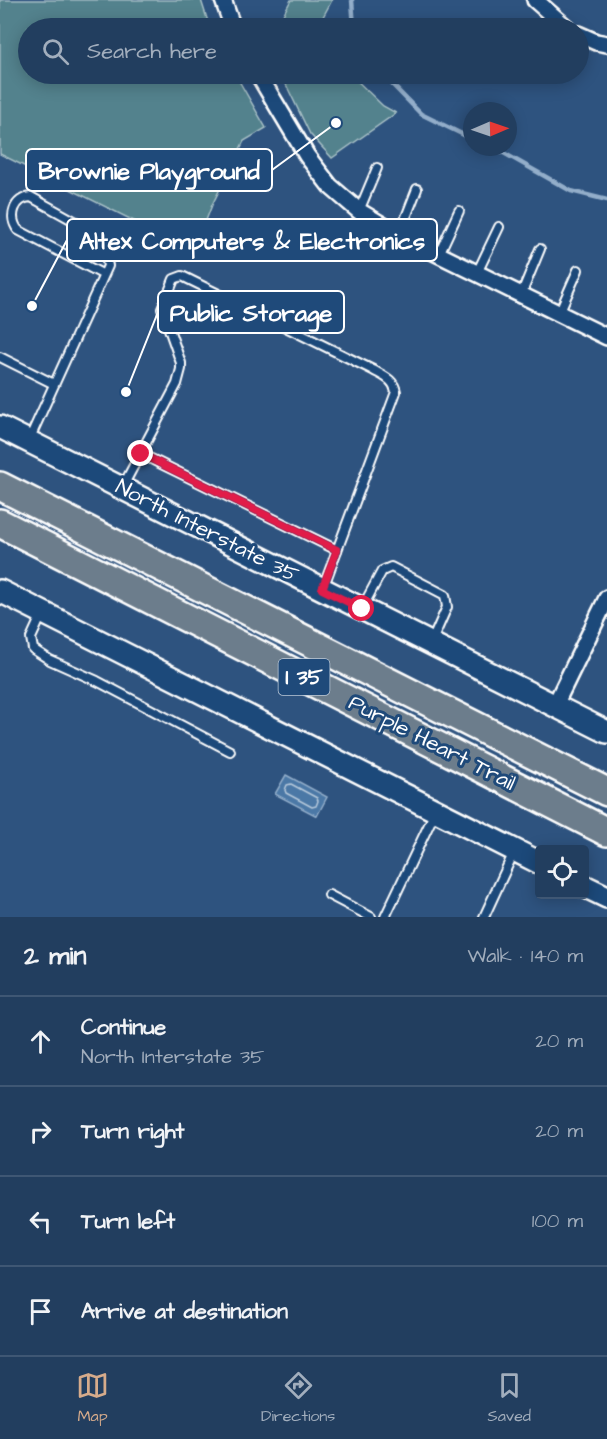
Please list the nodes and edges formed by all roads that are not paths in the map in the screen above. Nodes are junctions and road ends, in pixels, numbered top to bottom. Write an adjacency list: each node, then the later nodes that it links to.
1 (223, 0): 3 (street)
2 (535, 0): 4 (street)
3 (229, 18)
4 (556, 18)
5 (589, 39): 6 (street)
6 (607, 44)
7 (264, 84): 10 (street)
8 (377, 168): 10 (lane)
9 (417, 189): 13 (lane)
10 (359, 211): 13 (street)
11 (459, 211): 15 (lane)
12 (499, 227): 17 (lane)
13 (399, 235): 15 (street)
14 (540, 249): 19 (lane)
15 (439, 254): 17 (street)
16 (578, 270): 20 (lane)
17 (477, 273): 19 (street)
18 (104, 275): 18 (lane); 23 (lane)
19 (521, 295): 20 (street)
20 (559, 313): 21 (street)
21 (607, 338)
22 (0, 357): 23 (lane)
23 (54, 384): 25 (lane)
24 (0, 427): 25 (main road, North Interstate 35)
25 (28, 441): 28 (main road, North Interstate 35)
26 (141, 454): 28 (lane); 30 (lane); 30 (lane)
27 (0, 486): 40 (highway, Purple Heart Trail / I 35)
28 (122, 489): 31 (main road, North Interstate 35)
29 (0, 523): 42 (highway, Purple Heart Trail / I 35)
30 (337, 550): 31 (lane)
31 (322, 589): 34 (main road, North Interstate 35)
32 (0, 591): 35 (main road)
33 (607, 598): 37 (street)
34 (362, 609): 36 (main road, North Interstate 35); 36 (lane)
35 (43, 613): 39 (lane); 41 (main road)
36 (431, 644): 37 (main road, North Interstate 35)
37 (554, 707): 38 (main road, North Interstate 35)
38 (607, 732)
39 (230, 751)
40 (607, 792)
41 (435, 810): 43 (main road); 49 (lane)
42 (607, 832)
43 (515, 851): 44 (main road); 50 (lane)
44 (535, 861)
45 (589, 888): 47 (main road)
46 (329, 895): 48 (lane)
47 (607, 897)
48 (372, 917)
49 (385, 917)
50 (484, 917)

